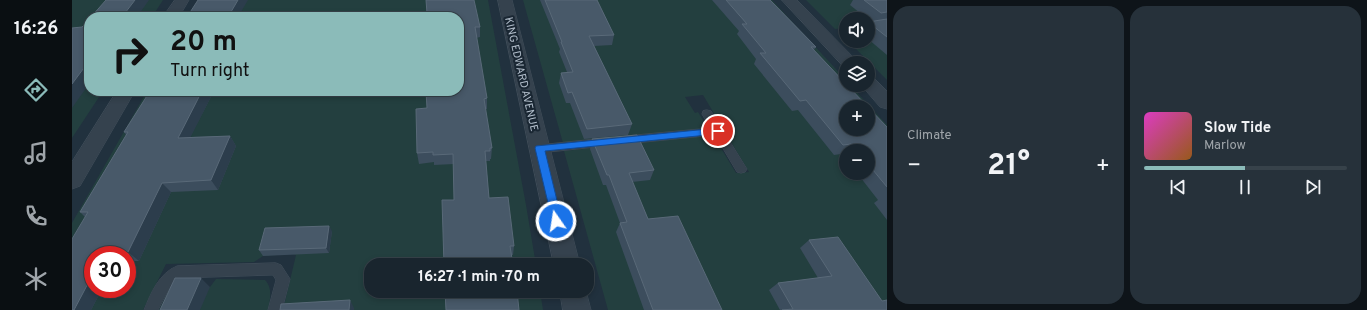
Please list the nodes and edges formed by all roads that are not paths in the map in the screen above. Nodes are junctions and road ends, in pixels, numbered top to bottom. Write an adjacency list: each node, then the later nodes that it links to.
1 (182, 0): 4 (street)
2 (504, 0): 11 (street, KING EDWARD AVENUE)
3 (789, 0): 5 (street)
4 (174, 12)
5 (843, 56)
6 (875, 89): 8 (street)
7 (123, 96): 13 (street)
8 (887, 102)
9 (707, 114): 10 (lane)
10 (718, 131): 11 (lane); 12 (lane)
11 (539, 148): 14 (street, KING EDWARD AVENUE)
12 (741, 169)
13 (72, 180)
14 (565, 258)
15 (574, 298): 18 (street)
16 (151, 310): 17 (lane)
17 (275, 310)
18 (577, 310)

